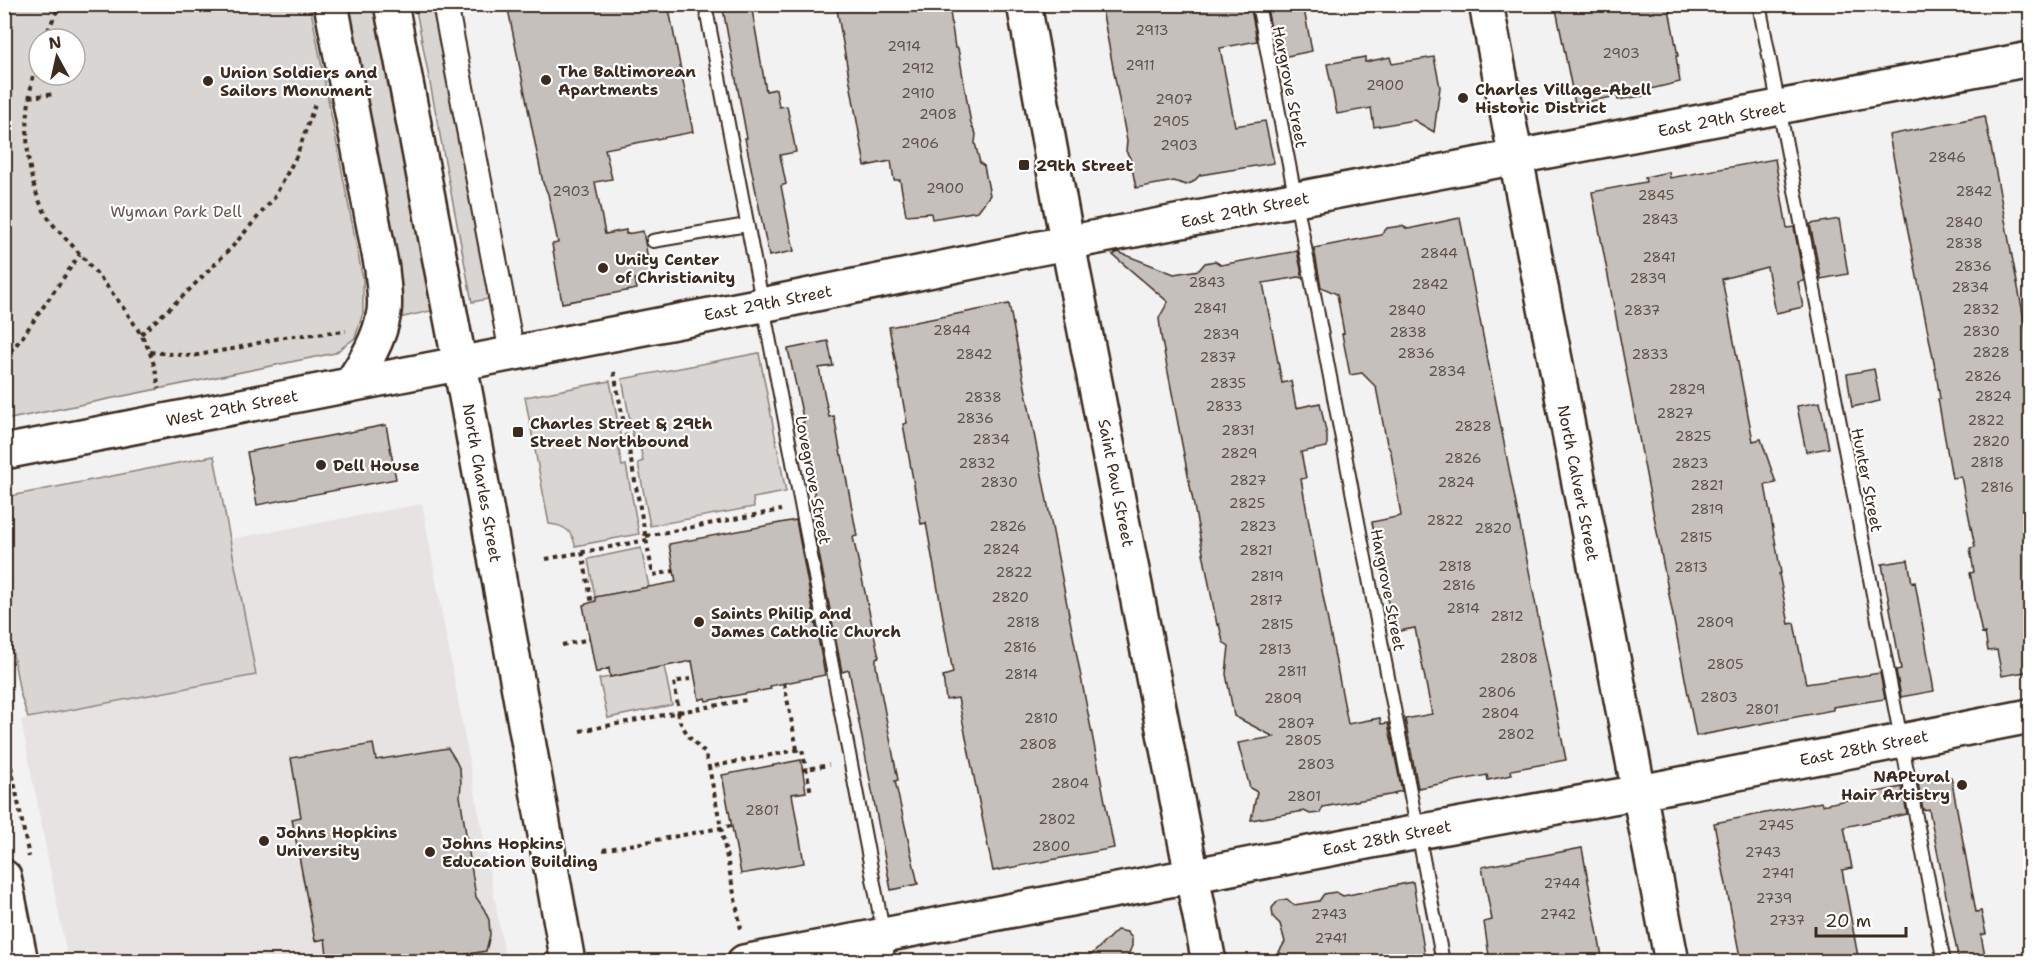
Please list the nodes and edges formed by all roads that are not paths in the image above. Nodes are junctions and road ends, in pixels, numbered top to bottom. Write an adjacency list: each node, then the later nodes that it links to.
1 (331, 4): 19 (main road)
2 (391, 4): 18 (main road, North Charles Street)
3 (445, 4): 17 (street)
4 (705, 4): 13 (lane, Lovegrove Street)
5 (1024, 4): 15 (main road, Saint Paul Street)
6 (1258, 4): 12 (lane, Hargrove Street)
7 (1486, 4): 11 (main road, North Calvert Street)
8 (1759, 4): 10 (lane, Hunter Street)
9 (2031, 59): 10 (main road, East 29th Street)
10 (1779, 108): 11 (main road, East 29th Street); 22 (lane, Hunter Street)
11 (1516, 158): 12 (main road, East 29th Street); 23 (main road, North Calvert Street)
12 (1295, 201): 15 (main road, East 29th Street); 24 (lane, Hargrove Street)
13 (747, 225): 14 (lane); 16 (lane, Lovegrove Street)
14 (653, 241)
15 (1069, 244): 16 (main road, East 29th Street); 26 (main road, Saint Paul Street)
16 (762, 304): 17 (main road, East 29th Street); 27 (lane, Lovegrove Street)
17 (512, 353): 18 (main road, East 29th Street)
18 (460, 364): 19 (main road, West 29th Street); 29 (main road, North Charles Street)
19 (350, 385): 20 (main road, West 29th Street)
20 (4, 452)
21 (2031, 716): 22 (main road, East 28th Street)
22 (1901, 740): 23 (main road, East 28th Street); 34 (lane, Hunter Street)
23 (1640, 792): 24 (main road, East 28th Street); 33 (main road, North Calvert Street)
24 (1418, 832): 26 (main road, East 28th Street); 32 (lane, Hargrove Street)
25 (17, 867): 28 (main road)
26 (1192, 875): 27 (main road, East 28th Street); 31 (main road, Saint Paul Street)
27 (886, 948): 30 (main road, East 28th Street)
28 (21, 962)
29 (568, 962)
30 (744, 962)
31 (1209, 962)
32 (1443, 962)
33 (1672, 962)
34 (1944, 962)

